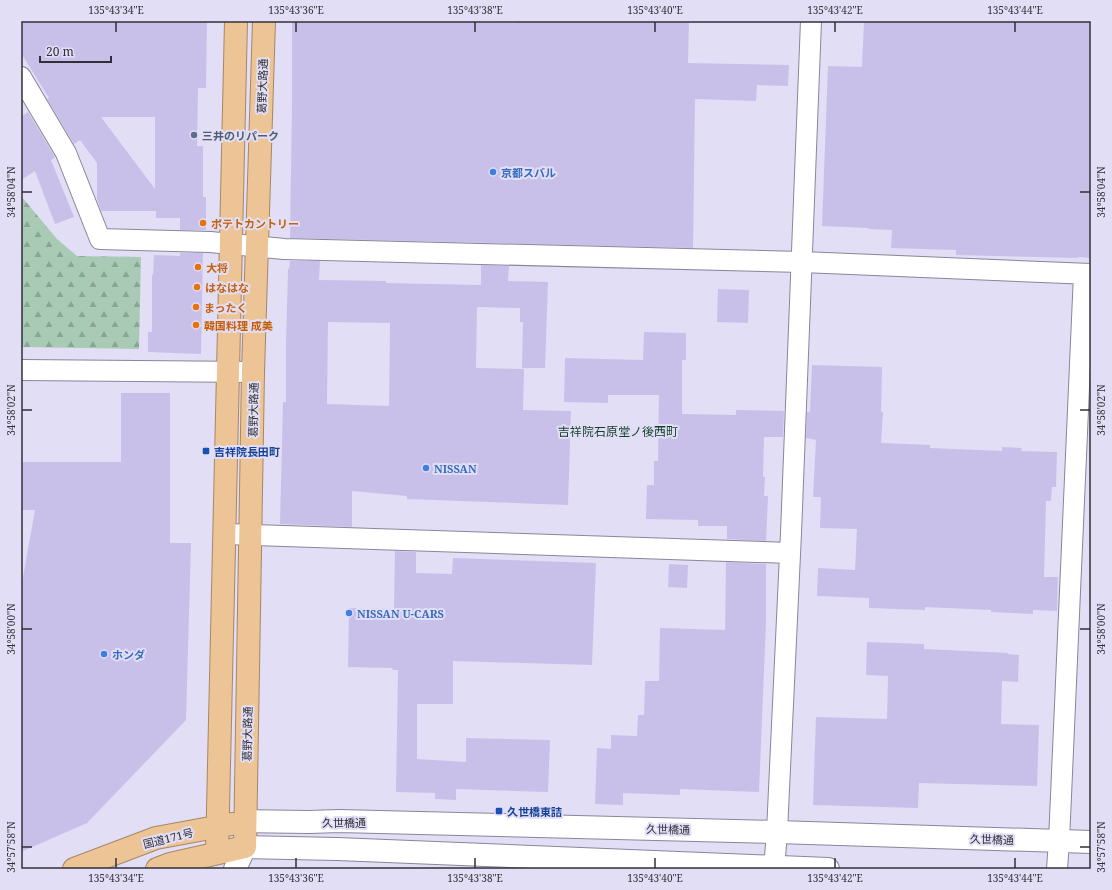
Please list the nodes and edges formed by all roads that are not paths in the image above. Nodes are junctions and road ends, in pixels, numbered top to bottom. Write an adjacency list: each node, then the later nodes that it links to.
1 (236, 21): 5 (highway)
2 (264, 21): 6 (highway, 葛野大路通)
3 (810, 21): 7 (street)
4 (21, 77): 5 (street)
5 (231, 244): 6 (street); 10 (highway)
6 (258, 247): 7 (street); 11 (highway, 葛野大路通)
7 (802, 262): 8 (street); 14 (street)
8 (1088, 274): 18 (street)
9 (21, 370): 10 (street)
10 (228, 372): 11 (street); 12 (highway)
11 (253, 372): 13 (highway, 葛野大路通)
12 (225, 534): 13 (street); 16 (highway)
13 (251, 535): 14 (street); 15 (highway, 葛野大路通)
14 (790, 552): 17 (street)
15 (246, 821): 16 (highway, 国道171号); 17 (street, 久世橋通); 20 (highway, 葛野大路通)
16 (218, 826): 21 (highway); 23 (highway, 国道171号)
17 (777, 832): 18 (street, 久世橋通); 22 (street)
18 (1059, 841): 19 (street, 久世橋通); 27 (street)
19 (1091, 842)
20 (245, 847): 21 (highway); 22 (street); 25 (street)
21 (223, 861): 24 (highway)
22 (774, 868): 26 (street)
23 (74, 869)
24 (156, 869)
25 (236, 869)
26 (828, 869)
27 (1057, 869)

